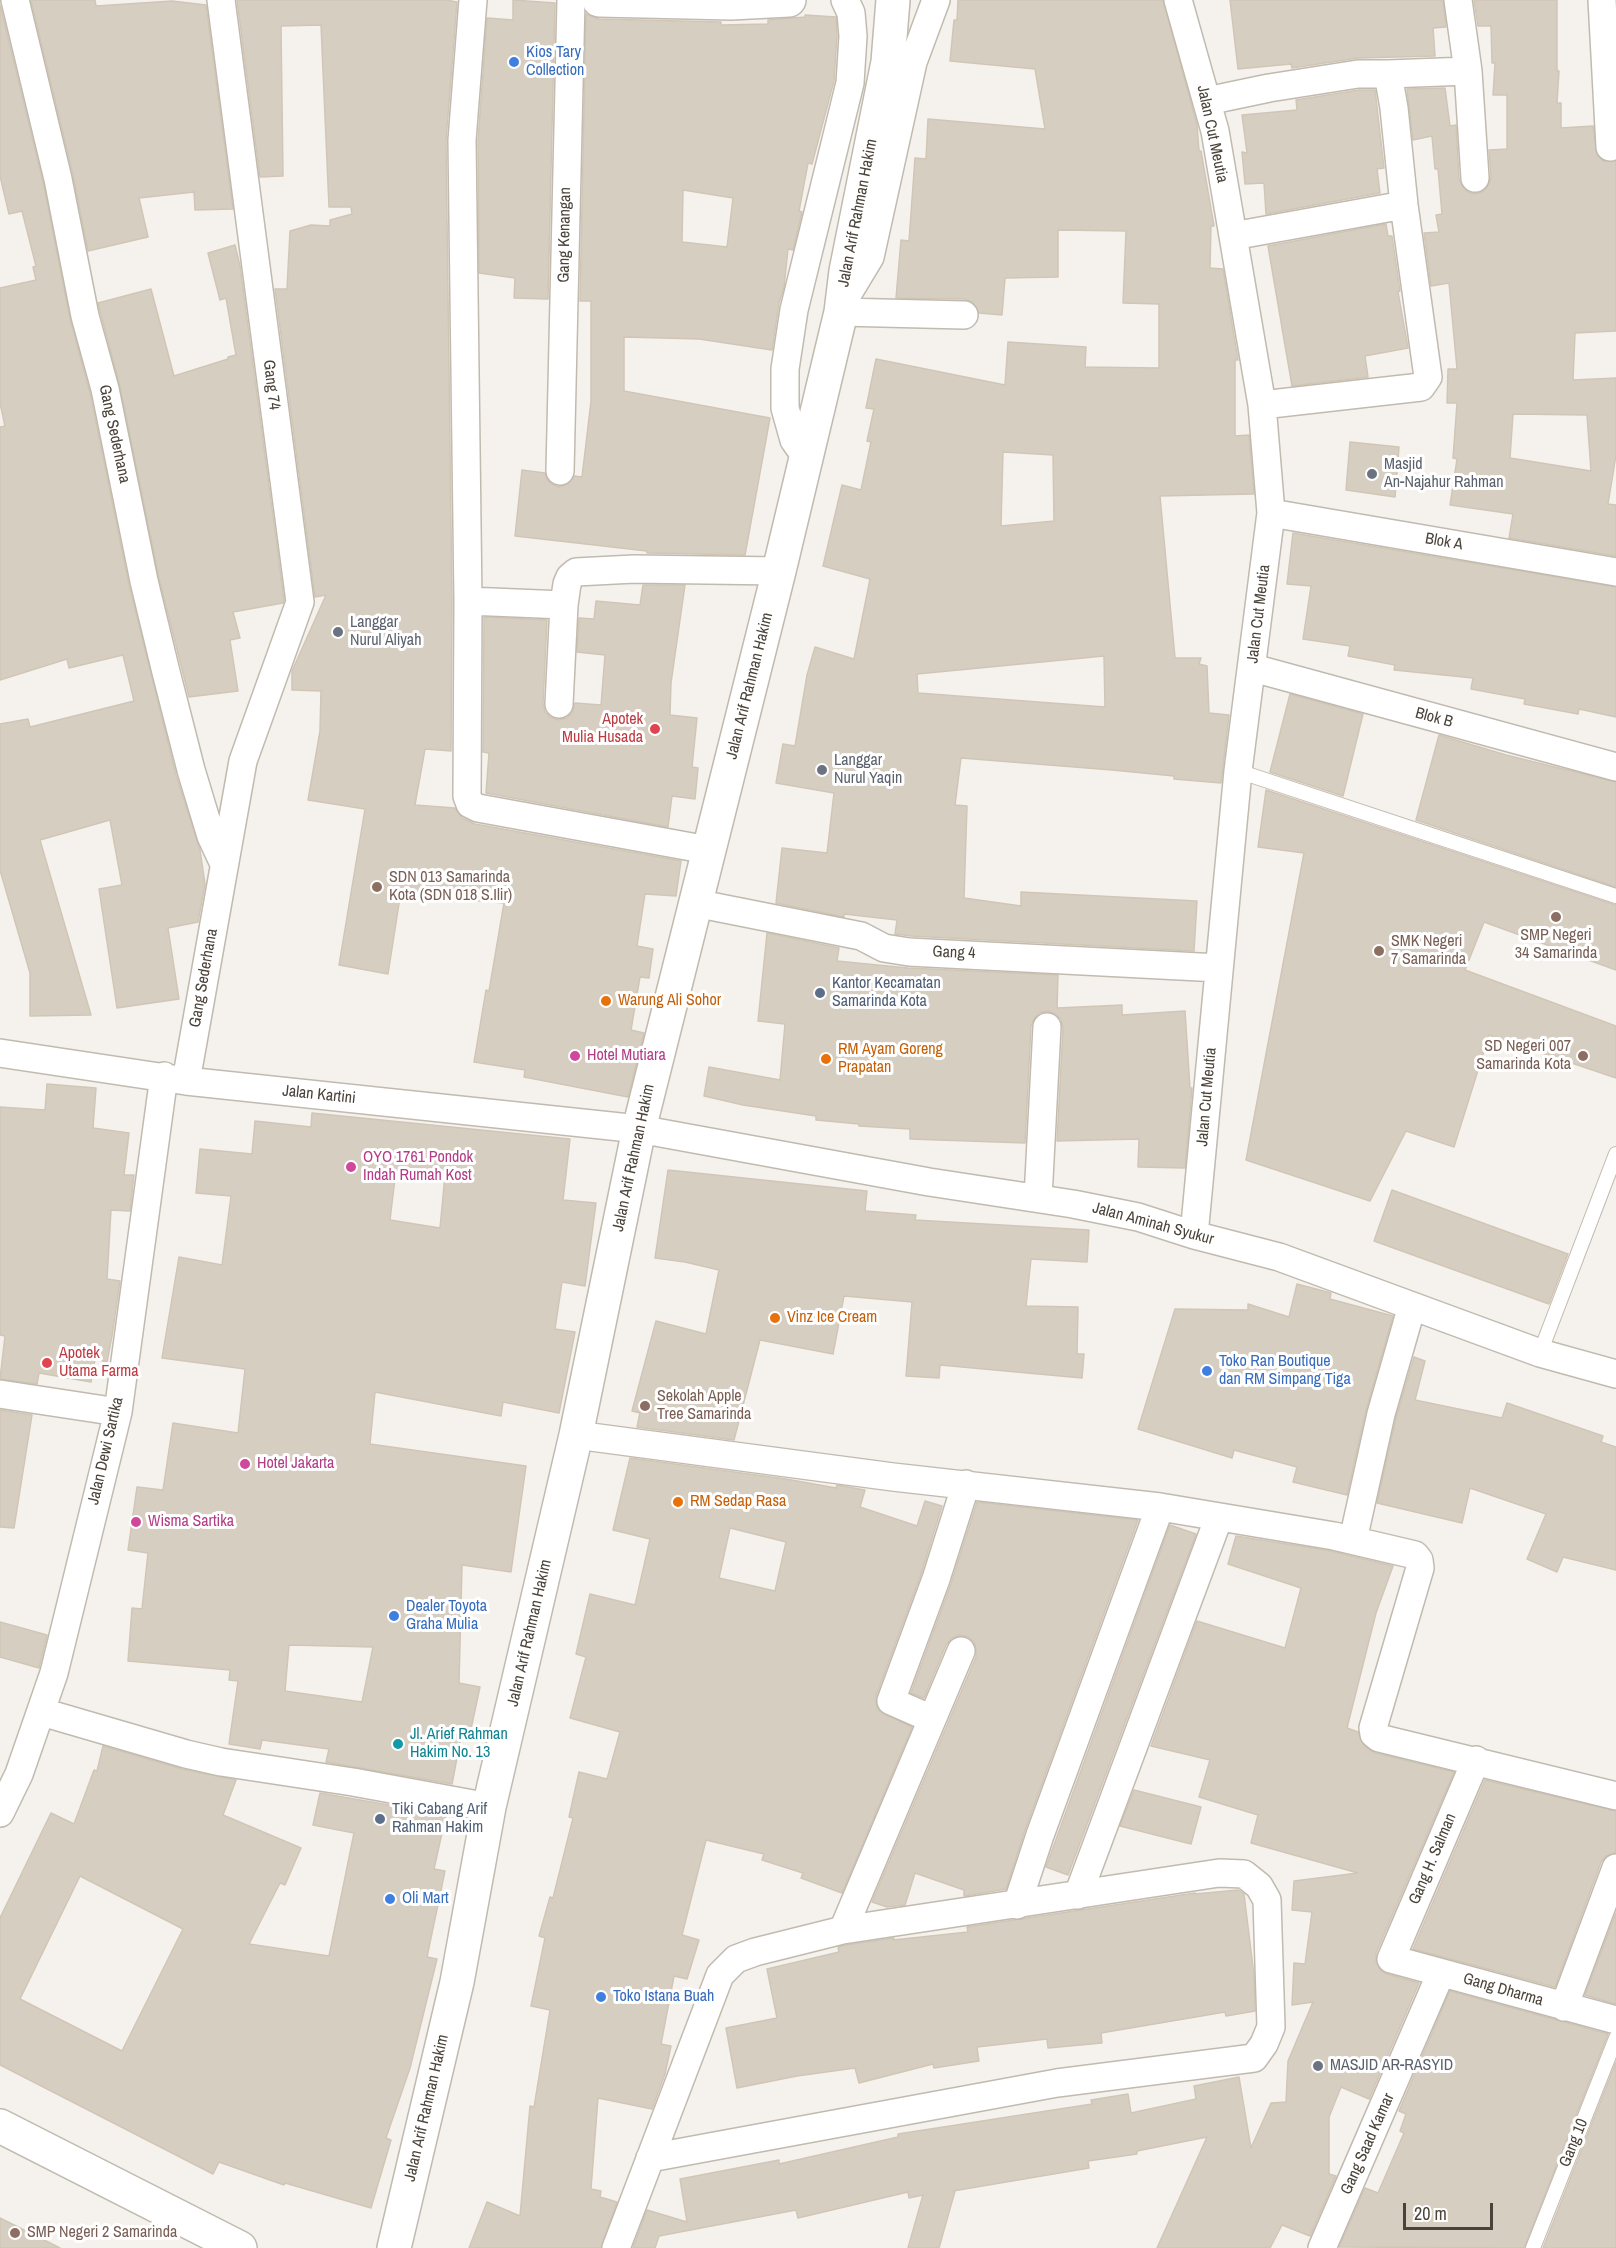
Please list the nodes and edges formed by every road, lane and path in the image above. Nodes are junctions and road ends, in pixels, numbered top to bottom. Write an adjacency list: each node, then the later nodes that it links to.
1 (15, 0): 35 (street, Gang Sederhana)
2 (221, 0): 35 (street, Gang 74)
3 (474, 0): 28 (street)
4 (571, 0): 24 (street, Gang Kenangan)
5 (599, 0): 6 (street)
6 (789, 0)
7 (845, 0): 23 (street)
8 (893, 0): 20 (street, Jalan Arif Rahman Hakim)
9 (936, 0): 20 (street)
10 (1178, 0): 15 (street, Jalan Cut Meutia)
11 (1458, 0): 13 (street)
12 (1602, 0): 16 (street)
13 (1468, 71): 14 (street); 17 (street)
14 (1388, 74): 15 (street); 18 (street)
15 (1206, 101): 19 (street, Jalan Cut Meutia)
16 (1610, 147)
17 (1475, 178)
18 (1404, 206): 19 (street); 22 (street)
19 (1233, 236): 22 (street, Jalan Cut Meutia)
20 (842, 308): 21 (street); 23 (street, Jalan Arif Rahman Hakim)
21 (964, 315)
22 (1262, 405): 25 (street, Jalan Cut Meutia)
23 (806, 457): 26 (street, Jalan Arif Rahman Hakim)
24 (560, 471)
25 (1271, 513): 27 (street, Blok A); 30 (street, Jalan Cut Meutia)
26 (779, 571): 29 (street); 34 (street, Jalan Arif Rahman Hakim)
27 (1616, 572)
28 (468, 601): 29 (street); 34 (street)
29 (564, 605): 31 (street)
30 (1253, 668): 32 (street, Blok B); 33 (street, Jalan Cut Meutia)
31 (559, 704)
32 (1616, 767)
33 (1238, 771): 36 (lane); 38 (street, Jalan Cut Meutia)
34 (708, 850): 37 (street, Jalan Arif Rahman Hakim)
35 (224, 870): 41 (street, Gang Sederhana)
36 (1616, 896)
37 (695, 903): 38 (street, Gang 4); 42 (street, Jalan Arif Rahman Hakim)
38 (1219, 968): 45 (street, Jalan Cut Meutia)
39 (1047, 1027): 44 (street)
40 (0, 1053): 41 (street, Jalan Kartini)
41 (175, 1079): 42 (street, Jalan Kartini); 50 (street, Jalan Dewi Sartika)
42 (639, 1129): 44 (street, Jalan Aminah Syukur); 51 (street, Jalan Arif Rahman Hakim)
43 (1616, 1154): 47 (lane)
44 (1038, 1198): 45 (street, Jalan Aminah Syukur)
45 (1194, 1235): 46 (street, Jalan Aminah Syukur)
46 (1412, 1306): 47 (street, Jalan Aminah Syukur); 55 (street)
47 (1540, 1353): 48 (street, Jalan Aminah Syukur)
48 (1616, 1374)
49 (0, 1394): 50 (street)
50 (118, 1412): 57 (street, Jalan Dewi Sartika)
51 (576, 1435): 52 (street); 61 (street, Jalan Arif Rahman Hakim)
52 (966, 1485): 53 (street); 58 (street)
53 (1160, 1507): 54 (street); 65 (street)
54 (1219, 1517): 55 (street); 64 (street)
55 (1353, 1540): 59 (street)
56 (961, 1651): 58 (street)
57 (42, 1712): 61 (street); 62 (street, Jalan Dewi Sartika)
58 (932, 1719): 66 (street)
59 (1476, 1760): 60 (street); 67 (street, Gang H. Salman)
60 (1616, 1796)
61 (489, 1807): 75 (street, Jalan Arif Rahman Hakim)
62 (0, 1813)
63 (1616, 1868): 69 (street)
64 (1078, 1895): 65 (street); 73 (street)
65 (1017, 1905): 66 (street)
66 (843, 1930): 73 (street)
67 (1391, 1959): 68 (street, Gang Dharma)
68 (1441, 1973): 69 (street, Gang Dharma); 77 (street, Gang Saad Kamar)
69 (1564, 2007): 70 (street, Gang Dharma)
70 (1616, 2020)
71 (1616, 2038): 78 (lane, Gang 10)
72 (0, 2126): 74 (street)
73 (650, 2158): 76 (street)
74 (239, 2247)
75 (394, 2248)
76 (616, 2248)
77 (1322, 2248)
78 (1533, 2248)

